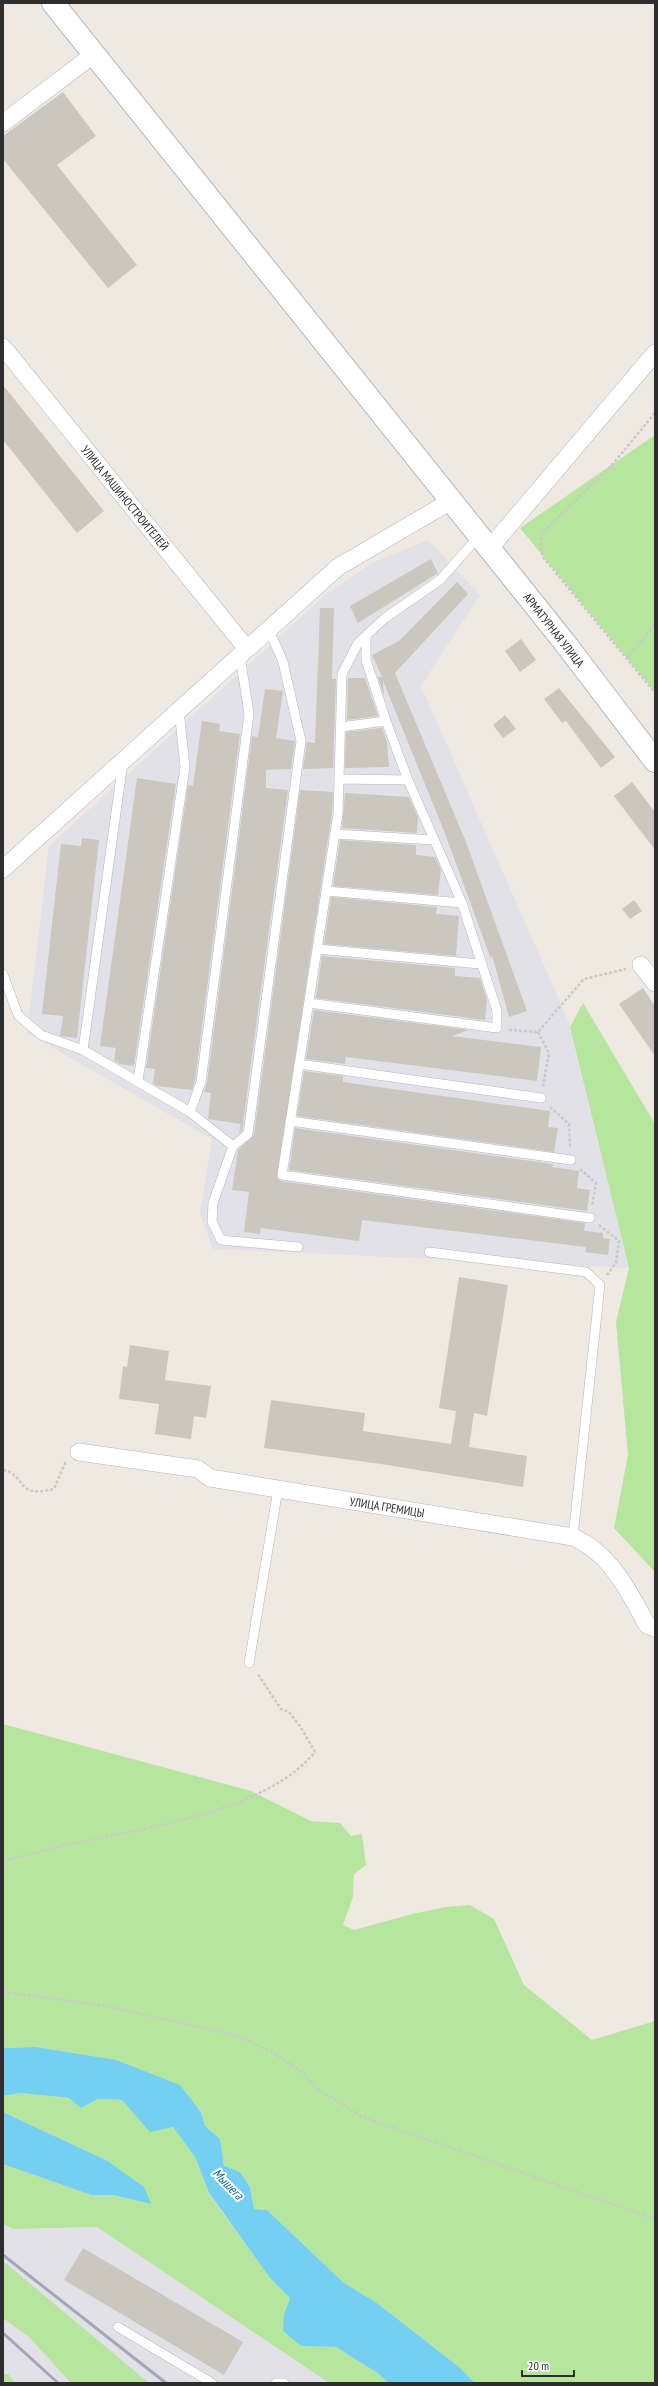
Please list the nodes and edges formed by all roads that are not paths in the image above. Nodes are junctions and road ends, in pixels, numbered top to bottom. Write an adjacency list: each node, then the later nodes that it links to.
1 (53, 3): 2 (street, АРМАТУРНАЯ УЛИЦА)
2 (93, 55): 3 (street); 6 (street, АРМАТУРНАЯ УЛИЦА)
3 (3, 123)
4 (3, 347): 10 (street, УЛИЦА МАШИНОСТРОИТЕЛЕЙ)
5 (655, 353): 7 (street)
6 (451, 501): 7 (street, АРМАТУРНАЯ УЛИЦА); 8 (street)
7 (484, 543): 9 (lane); 15 (street, АРМАТУРНАЯ УЛИЦА)
8 (269, 630): 10 (street); 35 (lane)
9 (366, 636): 12 (lane); 13 (lane)
10 (244, 653): 11 (street); 33 (lane)
11 (179, 710): 14 (street); 31 (lane)
12 (386, 721): 13 (lane); 17 (lane)
13 (340, 727): 16 (lane)
14 (124, 760): 20 (street); 29 (lane)
15 (655, 761)
16 (339, 779): 17 (lane); 18 (lane)
17 (408, 780): 19 (lane)
18 (335, 834): 19 (lane); 21 (lane)
19 (434, 840): 22 (lane)
20 (3, 869)
21 (326, 891): 22 (lane); 23 (lane)
22 (462, 903): 24 (lane)
23 (317, 949): 24 (lane); 28 (lane)
24 (480, 964): 28 (lane)
25 (641, 965): 27 (street)
26 (3, 974): 29 (lane)
27 (655, 983)
28 (309, 1003): 30 (lane)
29 (83, 1050): 31 (lane)
30 (299, 1064): 32 (lane); 34 (lane)
31 (138, 1082): 33 (lane)
32 (541, 1098)
33 (190, 1112): 35 (lane)
34 (290, 1121): 36 (lane); 37 (lane)
35 (236, 1144): 38 (lane)
36 (570, 1160)
37 (590, 1218)
38 (298, 1247)
39 (429, 1252): 42 (lane)
40 (79, 1452): 41 (street, УЛИЦА ГРЕМИЦЫ)
41 (278, 1489): 42 (street, УЛИЦА ГРЕМИЦЫ); 44 (lane)
42 (573, 1537): 43 (street, УЛИЦА ГРЕМИЦЫ)
43 (655, 1628)
44 (249, 1663)
45 (118, 2327): 46 (lane)
46 (212, 2383)
47 (276, 2383): 48 (lane)
48 (284, 2383)

